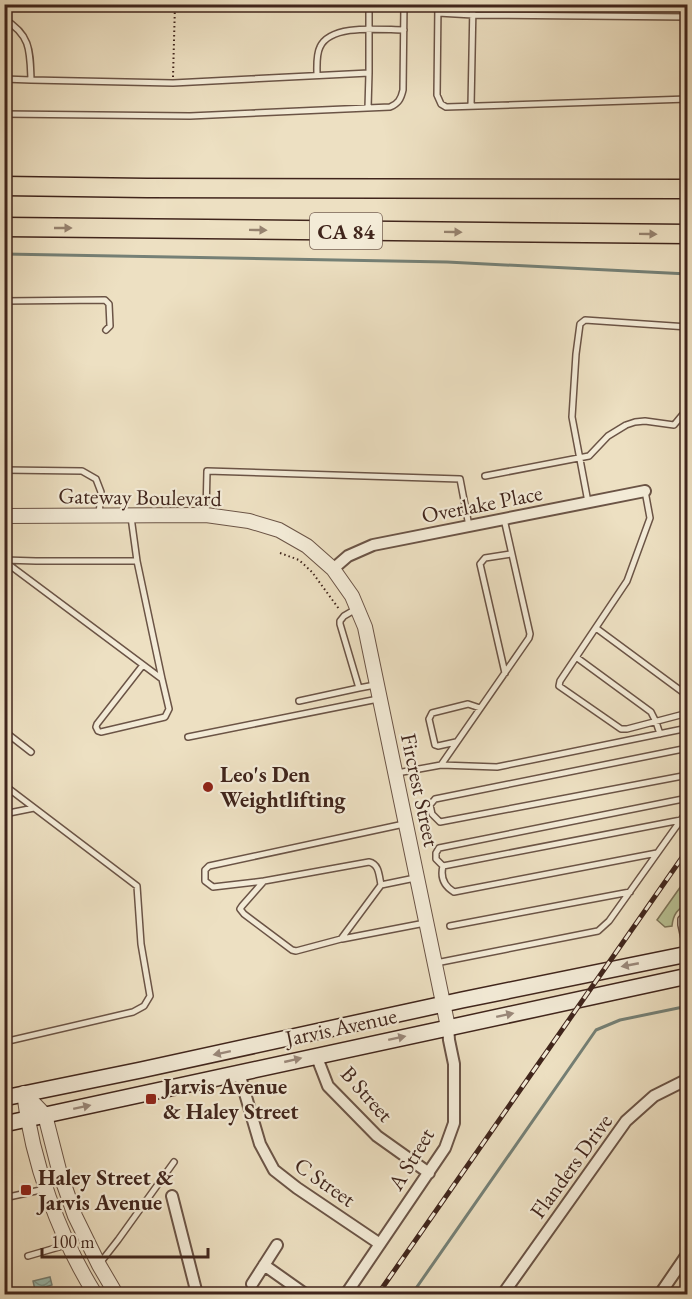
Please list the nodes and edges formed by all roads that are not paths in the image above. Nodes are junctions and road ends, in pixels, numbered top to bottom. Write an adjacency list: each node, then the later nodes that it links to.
1 (369, 4): 9 (lane)
2 (404, 4): 10 (lane)
3 (438, 4): 5 (lane)
4 (473, 4): 6 (lane)
5 (438, 13): 6 (lane); 16 (lane)
6 (473, 15): 7 (lane); 16 (lane)
7 (687, 17)
8 (4, 19): 14 (lane)
9 (369, 30): 10 (lane); 11 (lane); 12 (lane)
10 (404, 30): 17 (lane)
11 (369, 73): 12 (lane); 17 (lane)
12 (317, 75): 14 (lane)
13 (4, 79): 14 (lane)
14 (31, 80)
15 (687, 99): 16 (lane)
16 (471, 106)
17 (368, 108): 18 (lane)
18 (4, 114)
19 (4, 186): 20 (highway, CA 84)
20 (687, 189)
21 (4, 196): 22 (highway, CA 84)
22 (687, 200)
23 (4, 227): 24 (highway, CA 84, one-way to 24)
24 (687, 234)
25 (4, 301): 27 (lane)
26 (687, 327): 29 (lane)
27 (106, 330)
28 (687, 408): 29 (lane)
29 (579, 458): 31 (lane); 33 (lane)
30 (4, 470): 36 (lane)
31 (485, 476)
32 (645, 491): 33 (street, Overlake Place); 45 (lane)
33 (588, 503): 38 (street, Overlake Place)
34 (206, 515): 37 (street, Gateway Boulevard); 39 (lane); 43 (street, Gateway Boulevard)
35 (4, 516): 36 (street, Gateway Boulevard)
36 (99, 516): 37 (street, Gateway Boulevard)
37 (131, 517): 42 (lane)
38 (504, 519): 39 (street, Overlake Place); 40 (lane)
39 (469, 526): 43 (street, Overlake Place)
40 (511, 554): 48 (lane); 48 (lane)
41 (4, 560): 42 (lane); 47 (lane)
42 (137, 561): 49 (lane)
43 (333, 569): 44 (street, Fircrest Street)
44 (352, 612): 50 (lane); 51 (street, Fircrest Street)
45 (596, 628): 46 (lane); 52 (lane)
46 (576, 657): 56 (lane); 56 (lane)
47 (143, 665): 49 (lane); 49 (lane)
48 (505, 673): 54 (lane)
49 (162, 678)
50 (359, 688): 51 (lane); 53 (lane)
51 (378, 692): 60 (lane); 65 (street, Fircrest Street)
52 (687, 696)
53 (299, 701)
54 (480, 708): 61 (lane); 61 (lane)
55 (687, 713): 56 (lane)
56 (656, 722): 59 (lane)
57 (687, 728): 59 (lane)
58 (4, 731): 63 (lane)
59 (660, 734): 64 (lane)
60 (188, 737)
61 (457, 742): 64 (lane)
62 (687, 748): 66 (lane)
63 (31, 752)
64 (441, 765): 65 (lane)
65 (395, 773): 73 (street, Fircrest Street)
66 (687, 775)
67 (4, 785): 69 (lane)
68 (687, 798): 75 (lane)
69 (34, 808): 71 (lane); 89 (lane)
70 (687, 810): 72 (lane)
71 (4, 814)
72 (681, 820): 74 (lane); 75 (lane)
73 (406, 824): 76 (street, Fircrest Street); 77 (lane)
74 (657, 854): 75 (lane); 79 (lane)
75 (442, 866)
76 (417, 877): 78 (lane); 81 (street, Fircrest Street)
77 (264, 881): 78 (lane); 83 (lane)
78 (381, 885): 83 (lane)
79 (630, 892): 82 (lane); 85 (lane)
80 (687, 912): 84 (lane)
81 (426, 923): 83 (lane); 85 (street, Fircrest Street)
82 (450, 926)
83 (341, 939)
84 (687, 954): 87 (main road, Jarvis Avenue, one-way to 87)
85 (435, 963): 87 (street, Fircrest Street)
86 (687, 975): 88 (main road, Jarvis Avenue, one-way to 86)
87 (443, 1004): 88 (street, Fircrest Street); 93 (main road, Jarvis Avenue, one-way to 93)
88 (448, 1027): 90 (main road, Jarvis Avenue, one-way to 88); 99 (street, A Street)
89 (4, 1042)
90 (316, 1055): 91 (main road, Jarvis Avenue, one-way to 90); 99 (street, B Street)
91 (239, 1073): 95 (main road, Jarvis Avenue, one-way to 91); 103 (street, C Street)
92 (687, 1079): 116 (street, Flanders Drive)
93 (24, 1094): 94 (main road, Jarvis Avenue); 95 (street); 96 (street)
94 (4, 1098)
95 (45, 1115): 96 (main road, Jarvis Avenue); 108 (street)
96 (27, 1119): 97 (main road, Jarvis Avenue); 100 (street)
97 (4, 1124)
98 (174, 1162): 108 (lane)
99 (429, 1173): 103 (street, A Street)
100 (47, 1188): 102 (lane); 104 (street)
101 (172, 1196): 113 (street)
102 (4, 1198)
103 (380, 1244): 115 (street, A Street)
104 (68, 1245): 107 (lane); 111 (street)
105 (277, 1245): 109 (street)
106 (687, 1253): 117 (street)
107 (28, 1256)
108 (99, 1265): 112 (street)
109 (264, 1265): 110 (street); 114 (street)
110 (252, 1284)
111 (90, 1292)
112 (116, 1294)
113 (197, 1294)
114 (305, 1294)
115 (346, 1294)
116 (503, 1294)
117 (660, 1294)

